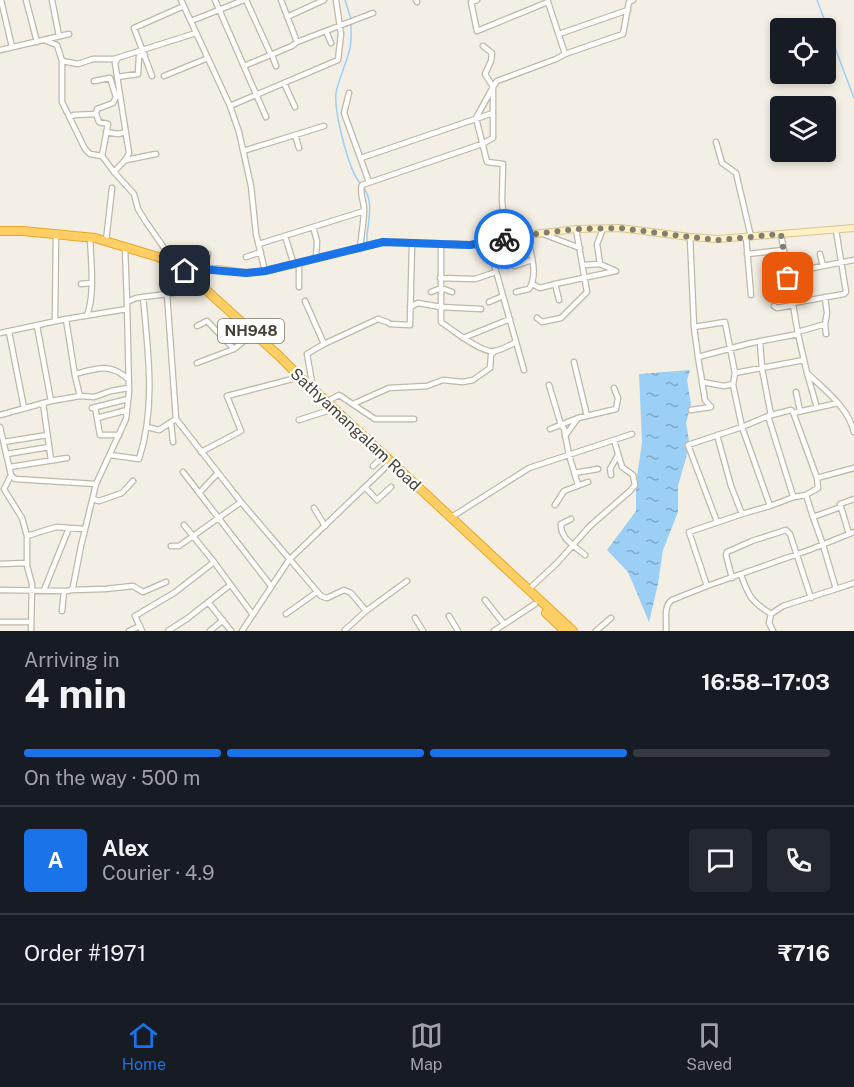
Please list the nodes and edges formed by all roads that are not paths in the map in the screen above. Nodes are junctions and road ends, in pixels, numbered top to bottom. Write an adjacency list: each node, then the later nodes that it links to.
1 (1, 0): 31 (street)
2 (26, 0): 27 (street)
3 (52, 0): 25 (street)
4 (181, 0): 14 (street)
5 (215, 0): 15 (street)
6 (245, 0): 15 (street); 35 (street)
7 (281, 0): 18 (street)
8 (324, 0): 18 (street)
9 (336, 0): 20 (street)
10 (477, 0): 13 (street)
11 (555, 0): 13 (street)
12 (633, 0): 16 (street)
13 (548, 1): 24 (street)
14 (184, 6): 19 (street); 33 (street)
15 (219, 10): 19 (street); 39 (street)
16 (628, 10): 24 (street); 34 (street)
17 (373, 12): 20 (street)
18 (287, 17): 28 (street)
19 (191, 21): 22 (street)
20 (341, 25): 21 (street); 45 (street)
21 (326, 31): 28 (street); 29 (street)
22 (196, 33): 33 (street); 37 (street)
23 (69, 34): 25 (street)
24 (559, 34): 34 (street)
25 (59, 36): 26 (street)
26 (44, 40): 27 (street); 38 (street)
27 (37, 42): 31 (street)
28 (297, 42): 35 (street)
29 (331, 43)
30 (483, 46): 46 (street)
31 (12, 47): 32 (street)
32 (0, 50)
33 (144, 52): 36 (street); 41 (street); 43 (street)
34 (565, 54): 46 (street)
35 (271, 55): 39 (street); 40 (street)
36 (118, 58): 38 (street); 43 (street)
37 (208, 58): 42 (street); 49 (street)
38 (62, 61): 53 (street)
39 (244, 66): 48 (street)
40 (276, 66)
41 (152, 76)
42 (164, 76)
43 (117, 77): 58 (street)
44 (94, 81): 52 (street)
45 (284, 83): 48 (street); 50 (street)
46 (493, 87): 51 (street); 55 (street)
47 (349, 93): 66 (street)
48 (256, 95): 49 (street); 54 (street)
49 (230, 106): 63 (street)
50 (295, 107)
51 (493, 113): 55 (street); 61 (street)
52 (96, 114): 53 (street); 57 (street)
53 (70, 117): 65 (street)
54 (266, 117)
55 (476, 118): 61 (street); 66 (street)
56 (324, 126): 59 (street)
57 (106, 132): 58 (street); 65 (street)
58 (126, 132): 67 (street)
59 (296, 135): 62 (street); 63 (street)
60 (716, 142): 84 (street)
61 (482, 144): 69 (street); 86 (street)
62 (299, 148)
63 (243, 151): 89 (street)
64 (156, 154): 67 (street)
65 (102, 156): 68 (street)
66 (361, 158): 69 (street)
67 (126, 160): 68 (street)
68 (114, 172): 108 (street)
69 (369, 182): 71 (street)
70 (112, 188): 87 (street)
71 (364, 211): 72 (street); 93 (street)
72 (314, 227): 82 (street); 102 (street)
73 (854, 228): 76 (street)
74 (576, 229): 75 (street); 78 (street); 94 (street)
75 (603, 229): 83 (street); 107 (street)
76 (836, 230): 80 (street); 105 (street)
77 (0, 231): 79 (highway, Sathyamangalam Road / NH948)
78 (540, 233): 81 (street); 94 (street)
79 (56, 234): 85 (highway, Sathyamangalam Road / NH948); 148 (street)
80 (781, 234): 84 (street); 95 (street)
81 (527, 235): 86 (street); 103 (street)
82 (285, 236): 89 (street); 106 (street)
83 (690, 237): 84 (street); 152 (street)
84 (748, 237): 99 (street)
85 (90, 238): 87 (highway, Sathyamangalam Road / NH948); 119 (street)
86 (505, 239): 88 (street)
87 (106, 241): 92 (highway, Sathyamangalam Road / NH948)
88 (488, 243): 91 (street); 115 (street)
89 (259, 244): 96 (street)
90 (412, 244): 91 (street); 93 (street); 140 (street)
91 (441, 244): 117 (street)
92 (125, 246): 108 (highway, Sathyamangalam Road / NH948); 136 (street)
93 (365, 247): 102 (street)
94 (579, 248): 109 (street)
95 (784, 250): 99 (street); 116 (street)
96 (261, 252): 101 (street); 114 (street)
97 (200, 254): 108 (street)
98 (208, 254): 112 (street)
99 (747, 254): 130 (street)
100 (820, 254): 111 (street)
101 (246, 257)
102 (316, 259): 106 (street)
103 (532, 260): 110 (street); 122 (street)
104 (854, 260): 105 (street)
105 (842, 262): 111 (street); 133 (street)
106 (297, 264): 114 (street); 123 (street)
107 (600, 264): 109 (street); 118 (street)
108 (176, 265): 113 (highway, Sathyamangalam Road / NH948)
109 (582, 265): 118 (street)
110 (514, 266)
111 (823, 266): 116 (street)
112 (204, 269): 113 (street); 114 (street)
113 (185, 271): 124 (highway, Sathyamangalam Road / NH948)
114 (265, 271)
115 (496, 272): 117 (street); 132 (street)
116 (787, 273): 138 (street)
117 (440, 278): 125 (street)
118 (585, 278): 121 (street); 145 (street)
119 (91, 283): 120 (street); 144 (street)
120 (81, 284)
121 (555, 284): 122 (street); 134 (street)
122 (532, 285): 128 (street)
123 (299, 286)
124 (204, 288): 129 (street); 155 (highway, Sathyamangalam Road / NH948)
125 (441, 288): 126 (street); 127 (street); 141 (street)
126 (431, 292)
127 (452, 292)
128 (516, 292)
129 (167, 294): 131 (street); 204 (street)
130 (751, 295)
131 (143, 297): 136 (street); 206 (street)
132 (503, 297): 137 (street); 147 (street)
133 (825, 297): 138 (street); 149 (street)
134 (559, 300)
135 (305, 301): 161 (street)
136 (127, 302): 142 (street)
137 (489, 302)
138 (793, 304): 139 (street); 156 (street)
139 (774, 306)
140 (410, 307): 141 (street); 161 (street)
141 (441, 307): 143 (street); 158 (street)
142 (126, 309): 144 (street); 175 (street)
143 (481, 309)
144 (87, 315): 146 (street)
145 (537, 318)
146 (66, 319): 148 (street); 173 (street)
147 (510, 319): 158 (street); 160 (street)
148 (55, 321): 150 (street)
149 (825, 324): 156 (street); 157 (street)
150 (37, 326): 153 (street); 185 (street)
151 (196, 326): 162 (street)
152 (694, 327): 163 (street); 165 (street)
153 (9, 332): 154 (street); 190 (street)
154 (0, 333)
155 (254, 333): 162 (street); 174 (highway, Sathyamangalam Road / NH948)
156 (798, 333): 159 (street); 166 (street)
157 (826, 334)
158 (464, 338): 164 (street)
159 (760, 341): 163 (street); 169 (street)
160 (516, 342): 164 (street); 170 (street)
161 (324, 344): 181 (street)
162 (234, 349): 168 (street)
163 (730, 349): 165 (street); 171 (street)
164 (495, 351): 189 (street)
165 (698, 357): 176 (street)
166 (804, 360): 169 (street); 172 (street)
167 (574, 362): 199 (street)
168 (197, 363)
169 (762, 369): 171 (street); 198 (street)
170 (524, 370)
171 (735, 373): 177 (street)
172 (807, 373): 188 (street); 192 (street)
173 (75, 375): 175 (street); 183 (street)
174 (300, 377): 181 (highway, Sathyamangalam Road / NH948); 220 (street)
175 (128, 379): 179 (street)
176 (702, 382): 177 (street); 194 (street)
177 (733, 384): 208 (street)
178 (549, 385): 205 (street)
179 (128, 388): 183 (street); 184 (street)
180 (614, 388): 199 (street)
181 (313, 390): 186 (highway, Sathyamangalam Road / NH948)
182 (796, 392): 195 (street)
183 (80, 396): 185 (street)
184 (128, 399): 193 (street); 200 (street)
185 (51, 401): 187 (street)
186 (326, 402): 189 (street); 191 (highway, Sathyamangalam Road / NH948)
187 (43, 403): 190 (street); 212 (street)
188 (838, 403): 192 (street); 210 (street)
189 (353, 404): 202 (street)
190 (24, 408): 197 (street)
191 (333, 408): 203 (street); 225 (highway, Sathyamangalam Road / NH948)
192 (817, 408): 195 (street)
193 (127, 410): 200 (street); 213 (street)
194 (692, 410)
195 (800, 411): 196 (street)
196 (793, 412): 198 (street); 238 (street)
197 (0, 415)
198 (769, 415): 208 (street); 247 (street)
199 (587, 416): 201 (street)
200 (97, 418): 213 (street)
201 (578, 418): 205 (street); 215 (street)
202 (414, 419)
203 (299, 420)
204 (173, 421): 206 (street); 218 (street); 220 (street)
205 (561, 425): 209 (street); 215 (street)
206 (147, 426): 222 (street)
207 (0, 427): 217 (street)
208 (742, 427): 214 (street); 252 (street)
209 (550, 429)
210 (854, 432)
211 (632, 434): 216 (street)
212 (47, 435): 217 (street); 219 (street)
213 (119, 435): 222 (street)
214 (717, 435): 255 (street); 260 (street)
215 (565, 436): 223 (street)
216 (614, 440): 223 (street); 224 (street)
217 (4, 442): 221 (street)
218 (173, 442)
219 (49, 447): 221 (street); 227 (street)
220 (201, 452): 234 (street)
221 (7, 454): 230 (street)
222 (110, 455): 241 (street)
223 (569, 455): 235 (street); 259 (street)
224 (618, 455): 237 (street); 268 (street)
225 (384, 456): 228 (highway, Sathyamangalam Road / NH948); 229 (street)
226 (67, 458): 227 (street)
227 (51, 460): 230 (street)
228 (391, 462): 243 (street); 259 (highway, Sathyamangalam Road / NH948)
229 (373, 466)
230 (10, 467): 236 (street)
231 (854, 468): 238 (street)
232 (598, 469): 235 (street)
233 (183, 472): 245 (street)
234 (218, 473): 245 (street); 250 (street)
235 (574, 473): 242 (street)
236 (11, 475): 241 (street); 266 (street)
237 (611, 475)
238 (817, 478): 246 (street)
239 (133, 481): 248 (street)
240 (588, 482): 242 (street)
241 (96, 484): 248 (street)
242 (578, 485): 251 (street)
243 (365, 487): 244 (street); 262 (street)
244 (391, 487)
245 (199, 493): 257 (street)
246 (806, 495): 247 (street); 256 (street)
247 (794, 497): 252 (street)
248 (93, 499): 264 (street)
249 (854, 499): 253 (street)
250 (241, 502): 257 (street); 273 (street)
251 (555, 505)
252 (770, 506): 255 (street)
253 (841, 507): 256 (street); 265 (street)
254 (314, 508): 262 (street)
255 (742, 514): 260 (street)
256 (813, 517): 269 (street)
257 (219, 518): 267 (street); 283 (street)
258 (571, 519): 268 (street)
259 (453, 520): 290 (highway, Sathyamangalam Road / NH948); 296 (highway, Sathyamangalam Road / NH948)
260 (717, 522): 284 (street)
261 (184, 525): 267 (street)
262 (325, 526): 273 (street)
263 (69, 528): 264 (street); 266 (street); 288 (street)
264 (85, 529): 289 (street)
265 (851, 533): 269 (street)
266 (27, 536): 275 (street)
267 (193, 536): 270 (street); 274 (street)
268 (573, 545): 272 (street); 290 (street)
269 (823, 545): 271 (street); 285 (street)
270 (171, 546)
271 (796, 554): 277 (street); 278 (street); 293 (street)
272 (585, 555)
273 (289, 560): 283 (street); 292 (street)
274 (214, 562): 282 (street); 309 (street)
275 (27, 563): 276 (street); 287 (street)
276 (0, 564)
277 (741, 574): 278 (street); 300 (street)
278 (732, 578): 284 (street)
279 (407, 581): 298 (street)
280 (166, 582): 289 (street)
281 (854, 583): 285 (street)
282 (230, 585): 295 (street); 301 (street)
283 (271, 586): 301 (street)
284 (707, 586): 323 (street)
285 (836, 589): 293 (street)
286 (0, 590): 287 (street)
287 (32, 590): 288 (street); 307 (street)
288 (44, 590): 291 (street)
289 (71, 590): 291 (street)
290 (528, 590): 321 (highway, Sathyamangalam Road / NH948)
291 (64, 591): 297 (street)
292 (317, 592): 298 (street); 299 (street)
293 (811, 598): 300 (street)
294 (486, 600): 308 (street)
295 (208, 602): 305 (street); 314 (street)
296 (536, 604): 308 (street); 320 (highway, Sathyamangalam Road / NH948)
297 (62, 611)
298 (366, 611): 311 (street)
299 (286, 614)
300 (771, 614): 324 (street)
301 (252, 615): 310 (street)
302 (449, 616): 318 (street)
303 (415, 618): 317 (street)
304 (611, 618): 322 (street)
305 (223, 620): 315 (street); 316 (street)
306 (0, 621): 307 (street)
307 (30, 622): 312 (street)
308 (504, 624): 319 (street)
309 (141, 629): 313 (street)
310 (243, 630)
311 (345, 630)
312 (31, 631)
313 (129, 631)
314 (168, 631)
315 (210, 631)
316 (231, 631)
317 (423, 631)
318 (458, 631)
319 (494, 631)
320 (565, 631)
321 (573, 631)
322 (596, 631)
323 (666, 631)
324 (773, 631)

